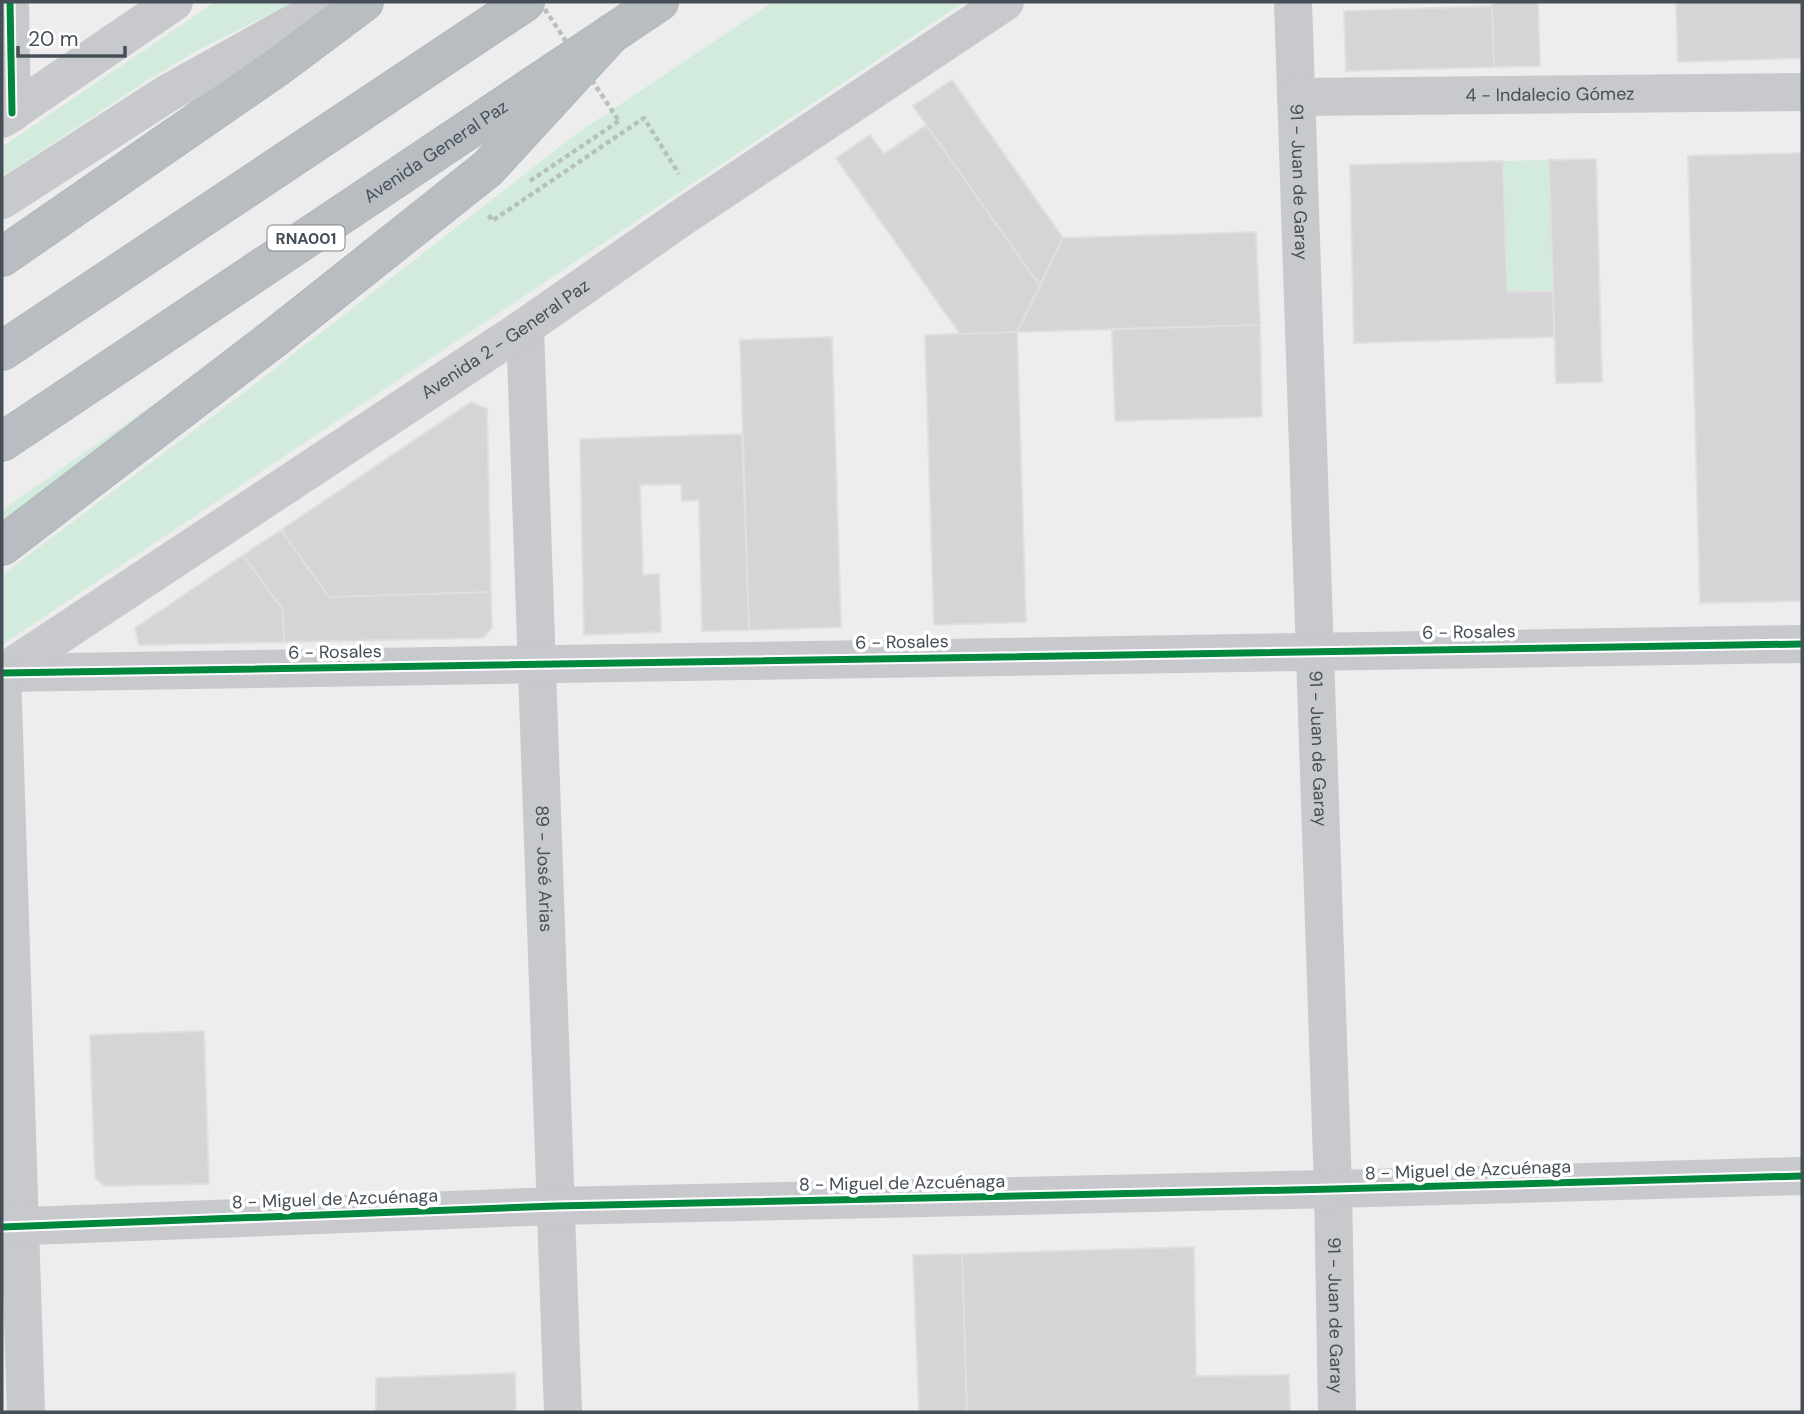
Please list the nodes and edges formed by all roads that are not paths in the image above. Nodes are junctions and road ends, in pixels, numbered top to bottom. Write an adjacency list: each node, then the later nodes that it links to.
1 (10, 2): 12 (street)
2 (174, 2): 12 (street)
3 (332, 2): 13 (street)
4 (364, 2): 14 (highway)
5 (525, 2): 16 (highway)
6 (659, 2): 9 (highway, Avenida General Paz / RNA001)
7 (1004, 2): 15 (street, Avenida 2 - General Paz)
8 (1293, 2): 11 (street, 91 - Juan de Garay)
9 (611, 34): 17 (highway, Avenida General Paz / RNA001); 18 (highway)
10 (1802, 92): 11 (street, 4 - Indalecio Gómez)
11 (1296, 97): 20 (street, 91 - Juan de Garay)
12 (7, 116)
13 (2, 200)
14 (2, 257)
15 (525, 327): 21 (street, 89 - José Arias); 22 (street, Avenida 2 - General Paz)
16 (2, 351)
17 (2, 442)
18 (2, 546)
19 (1802, 644): 20 (street, 6 - Rosales)
20 (1314, 650): 21 (street, 6 - Rosales); 24 (street, 91 - Juan de Garay)
21 (538, 664): 22 (street, 6 - Rosales); 25 (street, 89 - José Arias)
22 (2, 673): 26 (street)
23 (1802, 1176): 24 (street, 8 - Miguel de Azcuénaga)
24 (1334, 1189): 25 (street, 8 - Miguel de Azcuénaga); 29 (street, 91 - Juan de Garay)
25 (556, 1206): 26 (street, 8 - Miguel de Azcuénaga); 28 (street, 89 - José Arias)
26 (11, 1227): 27 (street)
27 (26, 1412)
28 (563, 1412)
29 (1337, 1412)

